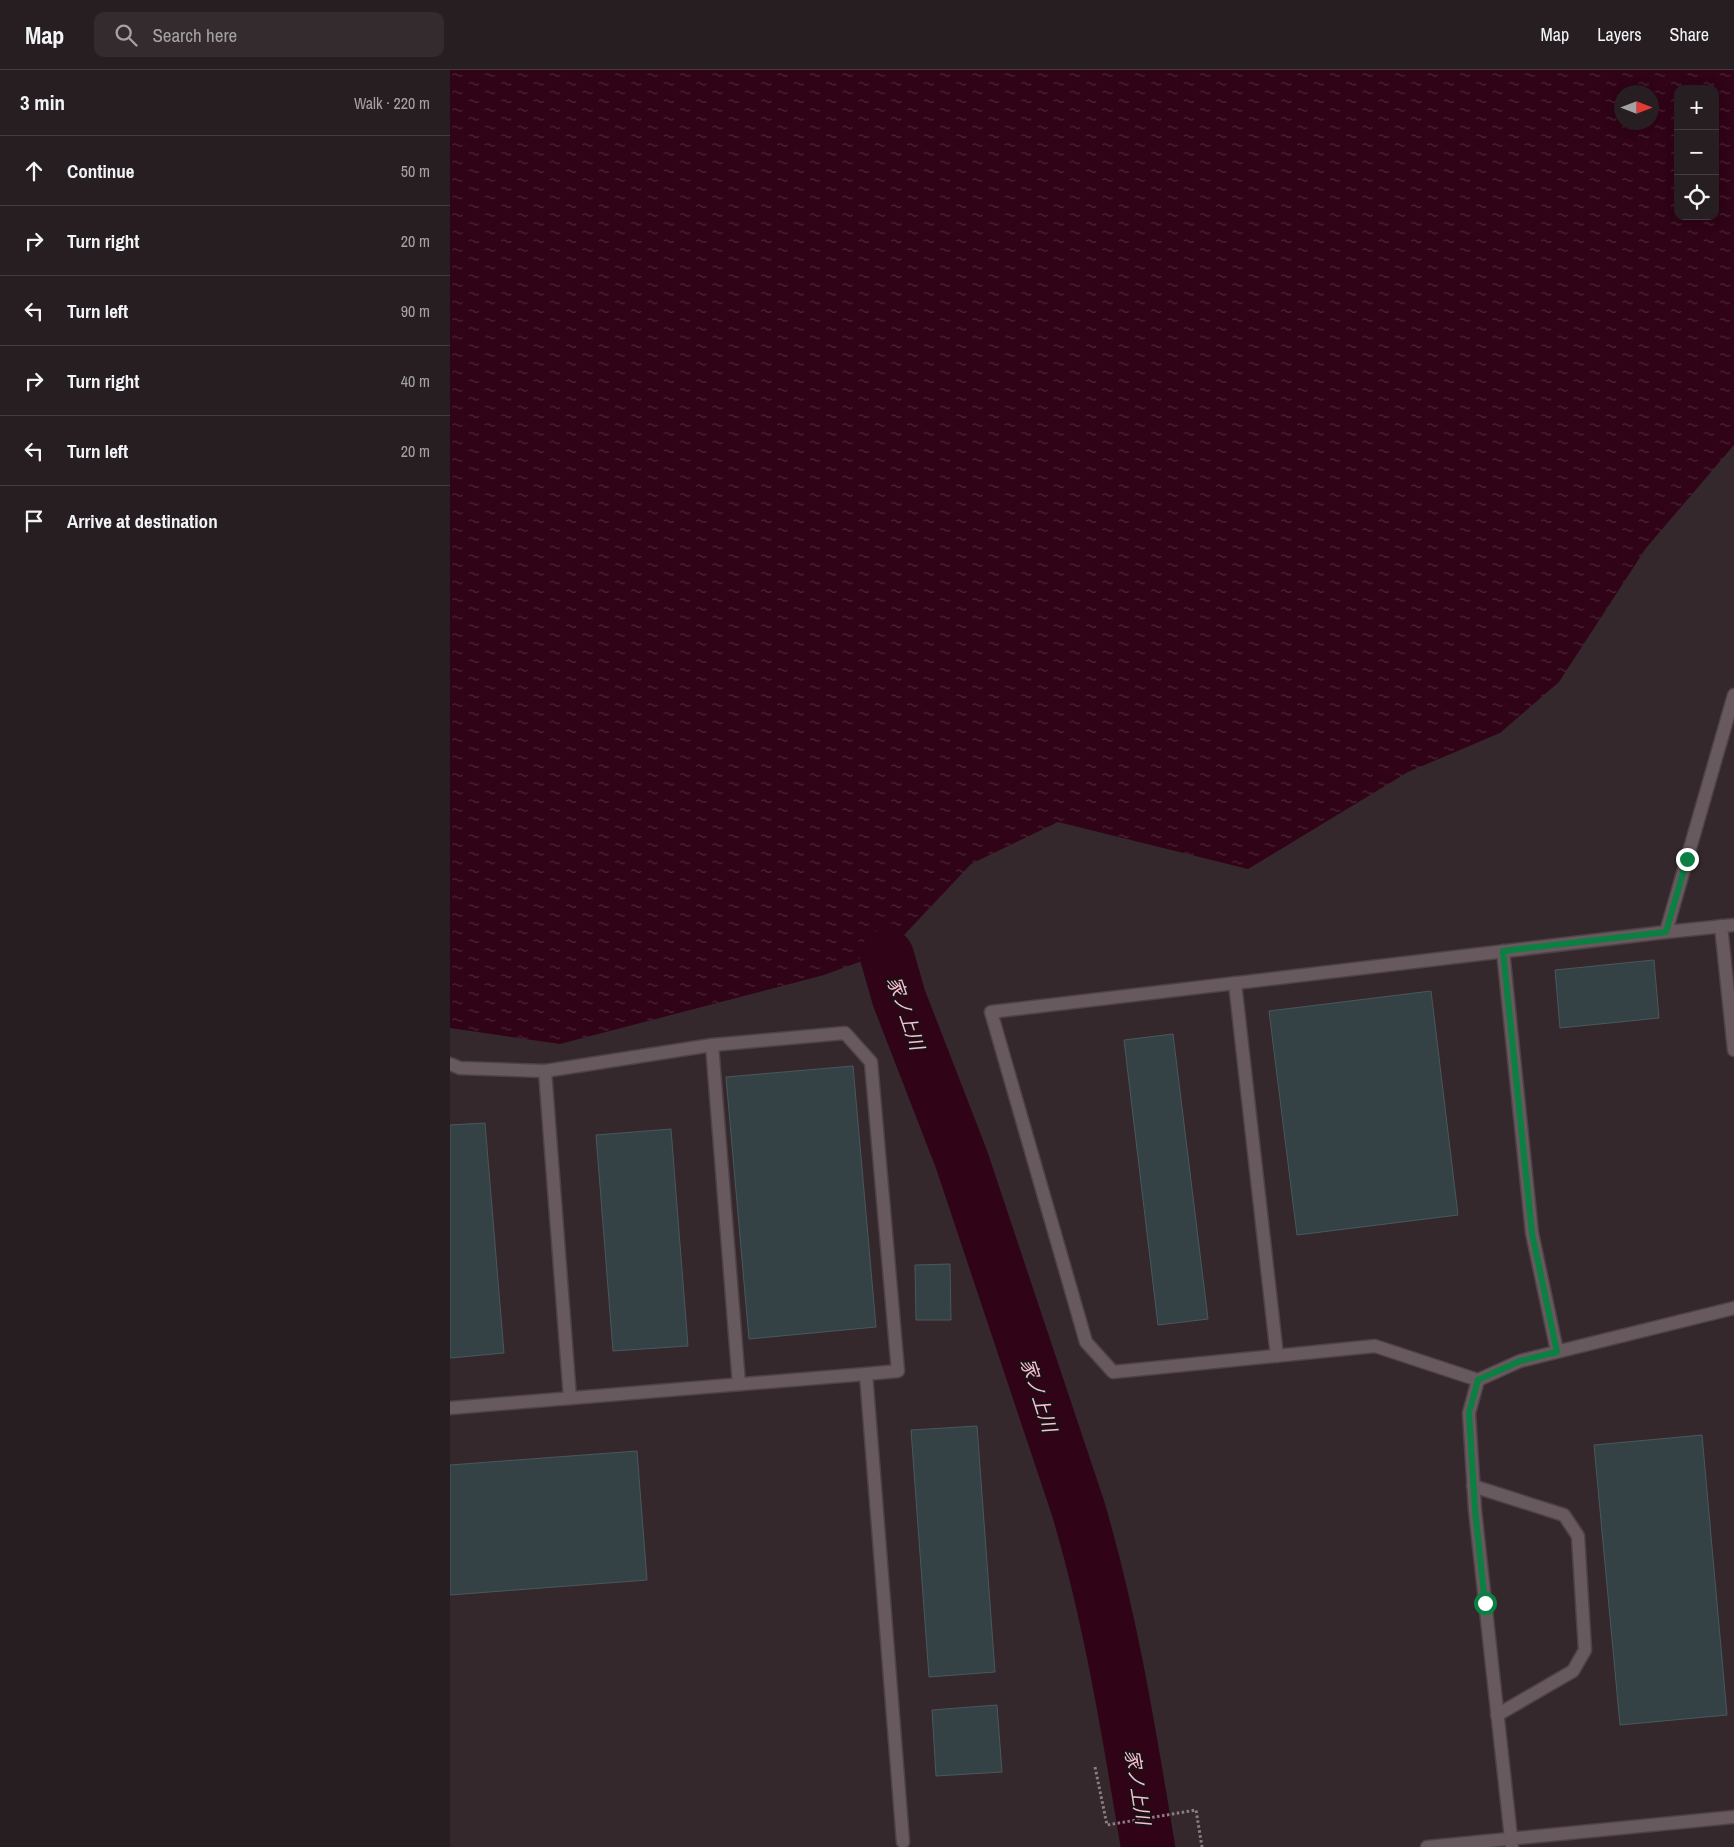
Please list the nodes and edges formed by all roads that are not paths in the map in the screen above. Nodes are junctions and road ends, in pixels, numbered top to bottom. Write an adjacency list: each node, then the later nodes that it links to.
1 (1734, 695): 3 (lane)
2 (1728, 926): 3 (lane); 7 (lane)
3 (1666, 932): 4 (lane)
4 (1503, 951): 5 (lane); 11 (lane)
5 (1235, 983): 12 (lane); 12 (lane)
6 (712, 1045): 9 (lane); 13 (lane); 15 (lane)
7 (1734, 1050)
8 (450, 1064): 9 (lane)
9 (545, 1071): 16 (lane)
10 (1734, 1308): 11 (lane)
11 (1557, 1352): 14 (lane)
12 (1277, 1356): 14 (lane)
13 (866, 1374): 15 (lane); 22 (lane)
14 (1478, 1380): 18 (lane)
15 (740, 1384): 16 (lane)
16 (570, 1398): 17 (lane)
17 (450, 1408)
18 (1473, 1486): 19 (lane); 19 (lane)
19 (1497, 1715): 21 (lane)
20 (1734, 1817): 21 (lane)
21 (1512, 1843): 23 (lane)
22 (904, 1845)
23 (1427, 1847)

